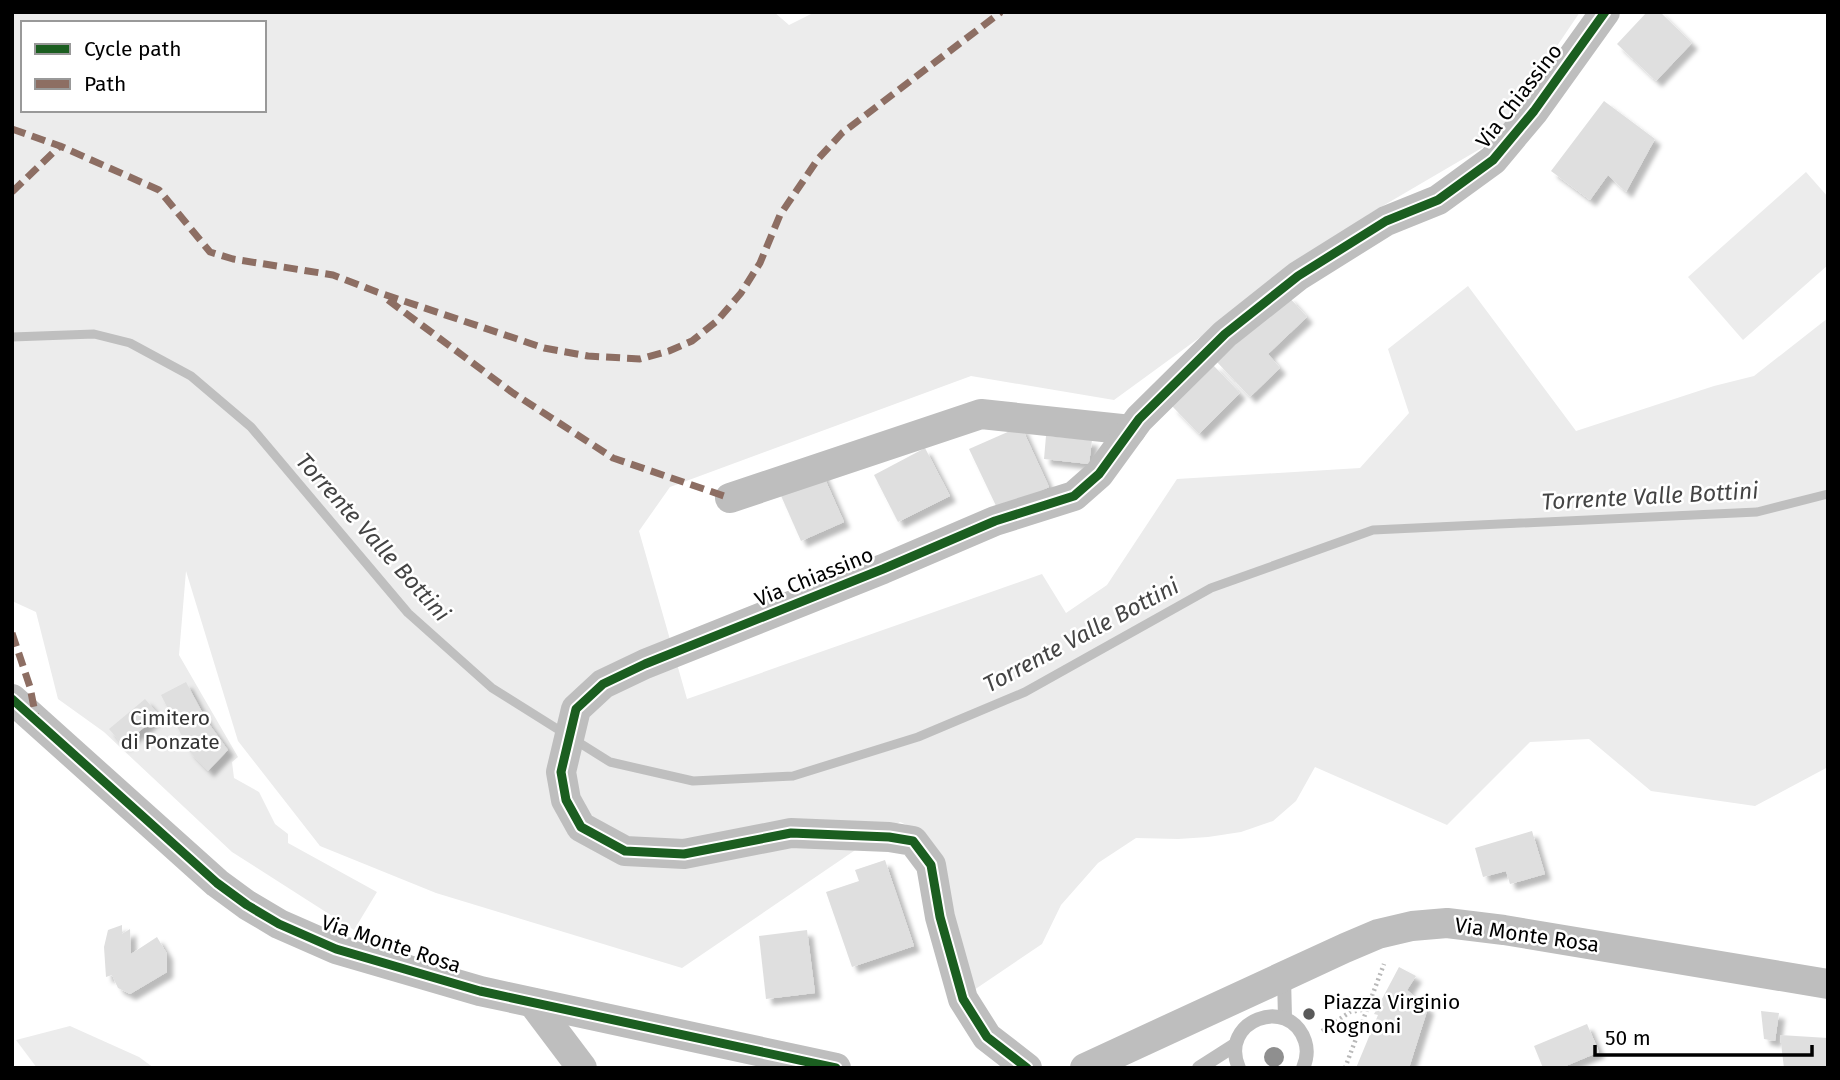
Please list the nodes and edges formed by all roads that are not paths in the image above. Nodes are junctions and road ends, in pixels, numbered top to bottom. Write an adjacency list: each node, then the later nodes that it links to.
1 (1605, 12): 2 (street, Via Chiassino)
2 (1131, 430): 3 (street); 12 (street, Via Chiassino)
3 (730, 498)
4 (12, 699): 7 (street, Via Monte Rosa)
5 (1284, 977): 6 (street, Via Monte Rosa); 8 (lane); 13 (street, Via Monte Rosa)
6 (1828, 984)
7 (533, 1003): 10 (street); 11 (street, Via Monte Rosa)
8 (1285, 1018): 9 (lane); 16 (lane)
9 (1235, 1045): 14 (lane); 15 (lane)
10 (582, 1068)
11 (836, 1068)
12 (1027, 1068)
13 (1084, 1068)
14 (1199, 1068)
15 (1239, 1068)
16 (1303, 1068)

